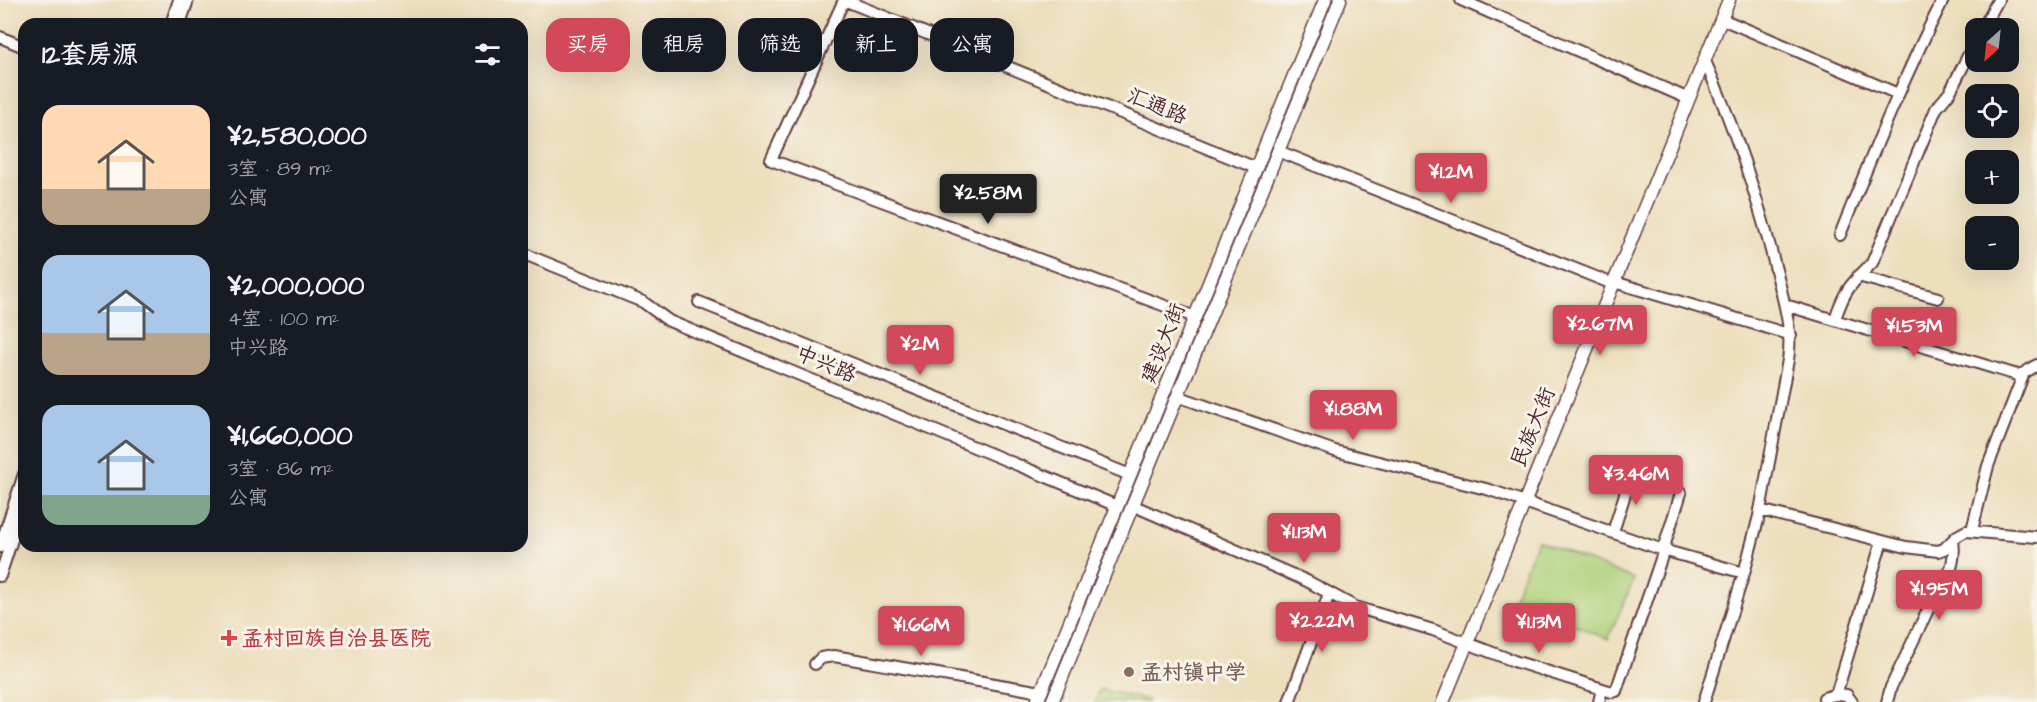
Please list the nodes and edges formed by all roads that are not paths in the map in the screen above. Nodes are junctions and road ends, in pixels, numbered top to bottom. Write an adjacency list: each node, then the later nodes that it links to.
1 (179, 0): 10 (street)
2 (188, 0): 11 (street)
3 (844, 0): 21 (street, 汇通路); 29 (street)
4 (1325, 0): 21 (main road, 建设大街)
5 (1340, 0): 20 (main road, 建设大街)
6 (1461, 0): 19 (street)
7 (1729, 0): 13 (main road, 民族大街)
8 (1943, 0): 18 (street)
9 (1998, 0): 12 (street)
10 (173, 18)
11 (182, 18)
12 (1988, 18)
13 (1722, 19): 16 (main road, 民族大街); 18 (street)
14 (0, 37): 15 (street)
15 (18, 44)
16 (1705, 61): 19 (main road, 民族大街); 28 (street)
17 (1965, 62): 24 (street)
18 (1898, 94): 22 (street)
19 (1689, 99): 25 (main road, 民族大街)
20 (1278, 151): 25 (street); 34 (main road, 建设大街)
21 (1256, 168): 29 (main road, 建设大街)
22 (1840, 235)
23 (528, 255): 41 (street, 中兴路)
24 (1858, 276): 26 (street); 30 (street)
25 (1613, 283): 31 (street); 39 (main road, 民族大街)
26 (1938, 298)
27 (699, 302): 36 (street)
28 (1785, 305): 30 (street); 31 (street)
29 (1194, 317): 36 (main road, 建设大街)
30 (1835, 319): 33 (street)
31 (1791, 335): 42 (street)
32 (2037, 365): 33 (street)
33 (2024, 373): 44 (street)
34 (1177, 396): 39 (street); 40 (main road, 建设大街)
35 (1632, 472): 45 (street)
36 (1130, 475): 41 (main road, 建设大街)
37 (18, 492): 49 (street)
38 (1681, 493): 50 (street)
39 (1524, 501): 45 (street); 54 (main road, 民族大街)
40 (1132, 505): 53 (street); 60 (main road, 建设大街)
41 (1117, 506): 58 (main road, 建设大街)
42 (1760, 510): 48 (street); 51 (street)
43 (18, 521): 52 (street)
44 (1972, 530): 46 (street); 47 (street)
45 (1613, 532): 50 (street)
46 (2037, 537)
47 (1953, 540): 48 (street); 66 (street)
48 (1882, 541): 57 (street)
49 (0, 547)
50 (1664, 550): 51 (street); 56 (street)
51 (1744, 573): 64 (street)
52 (0, 576)
53 (1329, 594): 54 (street); 61 (street)
54 (1467, 642): 56 (street); 62 (main road, 民族大街)
55 (815, 664): 58 (street)
56 (1602, 689): 63 (street)
57 (1836, 695): 59 (street); 65 (street)
58 (1039, 697)
59 (1824, 698)
60 (1052, 702)
61 (1289, 702)
62 (1443, 702)
63 (1599, 702)
64 (1704, 702)
65 (1852, 702)
66 (1887, 702)

